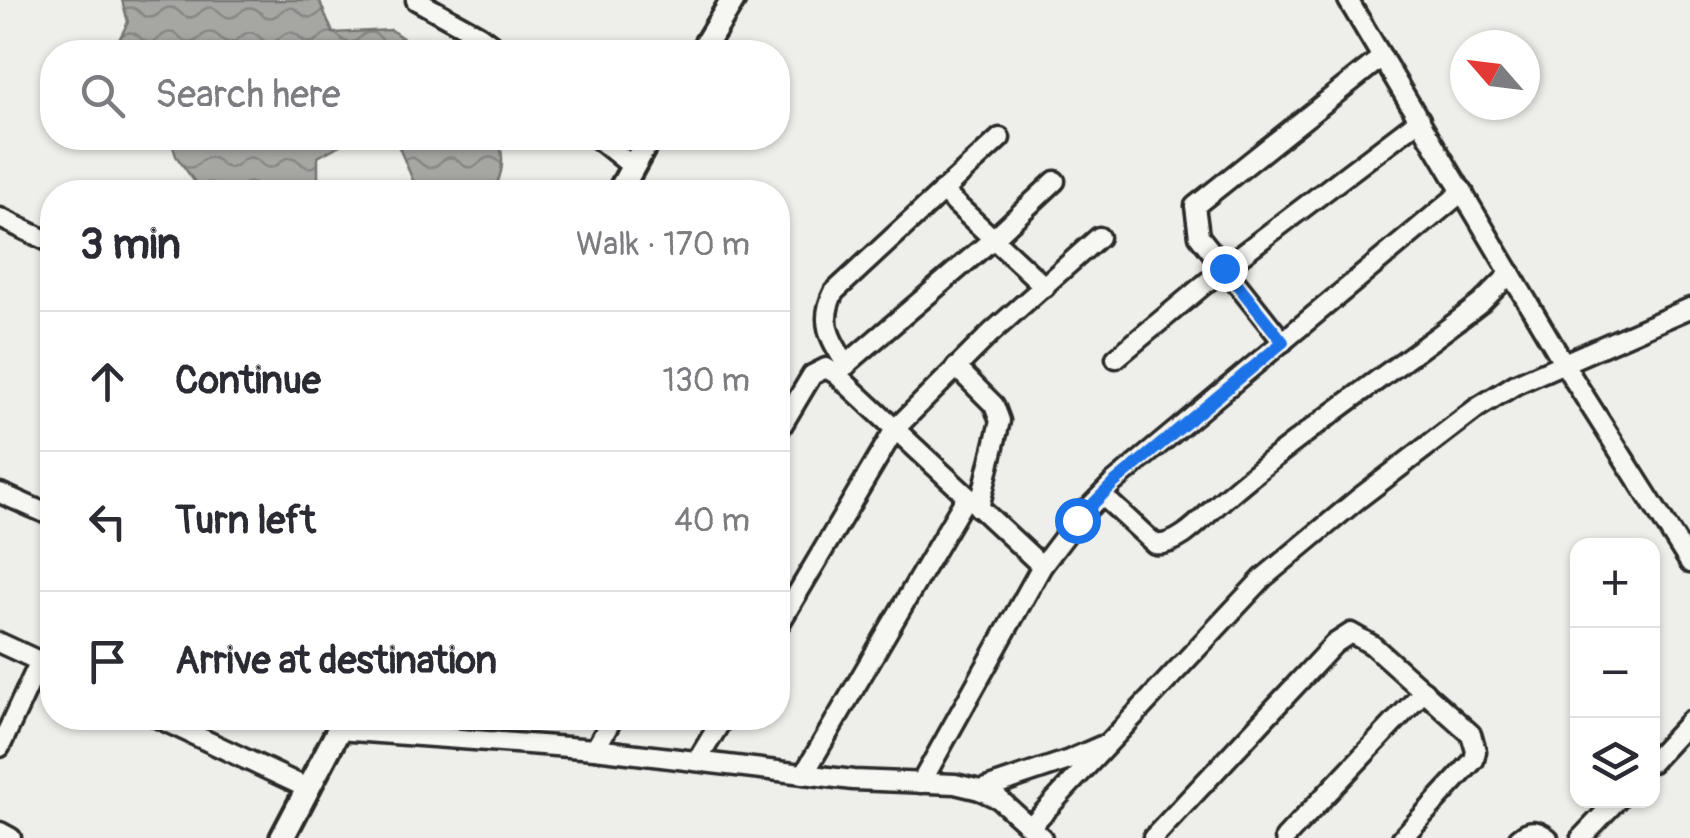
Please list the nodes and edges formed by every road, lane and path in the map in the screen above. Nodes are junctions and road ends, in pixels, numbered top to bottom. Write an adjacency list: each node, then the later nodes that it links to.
1 (416, 0): 4 (street)
2 (733, 0): 5 (main road)
3 (1348, 0): 6 (street)
4 (486, 40)
5 (708, 40)
6 (1382, 57): 7 (street); 20 (street)
7 (1420, 119): 14 (street); 20 (street)
8 (1000, 138): 15 (street)
9 (612, 150): 11 (street)
10 (642, 150): 11 (main road)
11 (632, 166): 12 (main road)
12 (625, 180)
13 (1055, 181): 19 (street)
14 (1463, 191): 21 (street); 24 (street)
15 (942, 192): 19 (street); 28 (street)
16 (0, 218): 17 (street)
17 (40, 237)
18 (1099, 237): 22 (street)
19 (993, 239): 22 (street); 28 (street)
20 (1224, 268): 24 (street); 25 (street)
21 (1512, 272): 26 (street); 32 (street)
22 (1045, 287): 27 (street)
23 (1690, 308): 26 (street)
24 (1283, 342): 32 (street)
25 (1116, 358)
26 (1563, 361): 35 (street); 48 (street)
27 (956, 367): 30 (street); 33 (street)
28 (841, 369): 29 (street); 30 (street)
29 (790, 412)
30 (895, 429): 33 (street); 37 (street)
31 (0, 494): 34 (street)
32 (1102, 495): 36 (street)
33 (973, 502): 36 (street); 53 (street)
34 (40, 511)
35 (1690, 564)
36 (1042, 566): 54 (street)
37 (790, 606)
38 (0, 643): 39 (street)
39 (40, 661)
40 (40, 675): 49 (street)
41 (1424, 691): 62 (street); 63 (street); 64 (street)
42 (1690, 721): 51 (street)
43 (187, 730): 55 (street)
44 (338, 730): 55 (main road)
45 (402, 730): 50 (street)
46 (606, 730): 50 (street)
47 (716, 730): 52 (street)
48 (1108, 742): 56 (street); 59 (street)
49 (0, 747)
50 (595, 749): 52 (street)
51 (1660, 753)
52 (697, 761): 53 (street)
53 (804, 774): 54 (street)
54 (921, 782): 56 (street)
55 (307, 788): 61 (main road)
56 (980, 790): 59 (street)
57 (1610, 808): 67 (street)
58 (0, 832): 60 (street)
59 (1036, 832)
60 (11, 838)
61 (282, 838)
62 (1152, 838)
63 (1286, 838)
64 (1402, 838)
65 (1519, 838): 66 (street)
66 (1548, 838)
67 (1582, 838)

